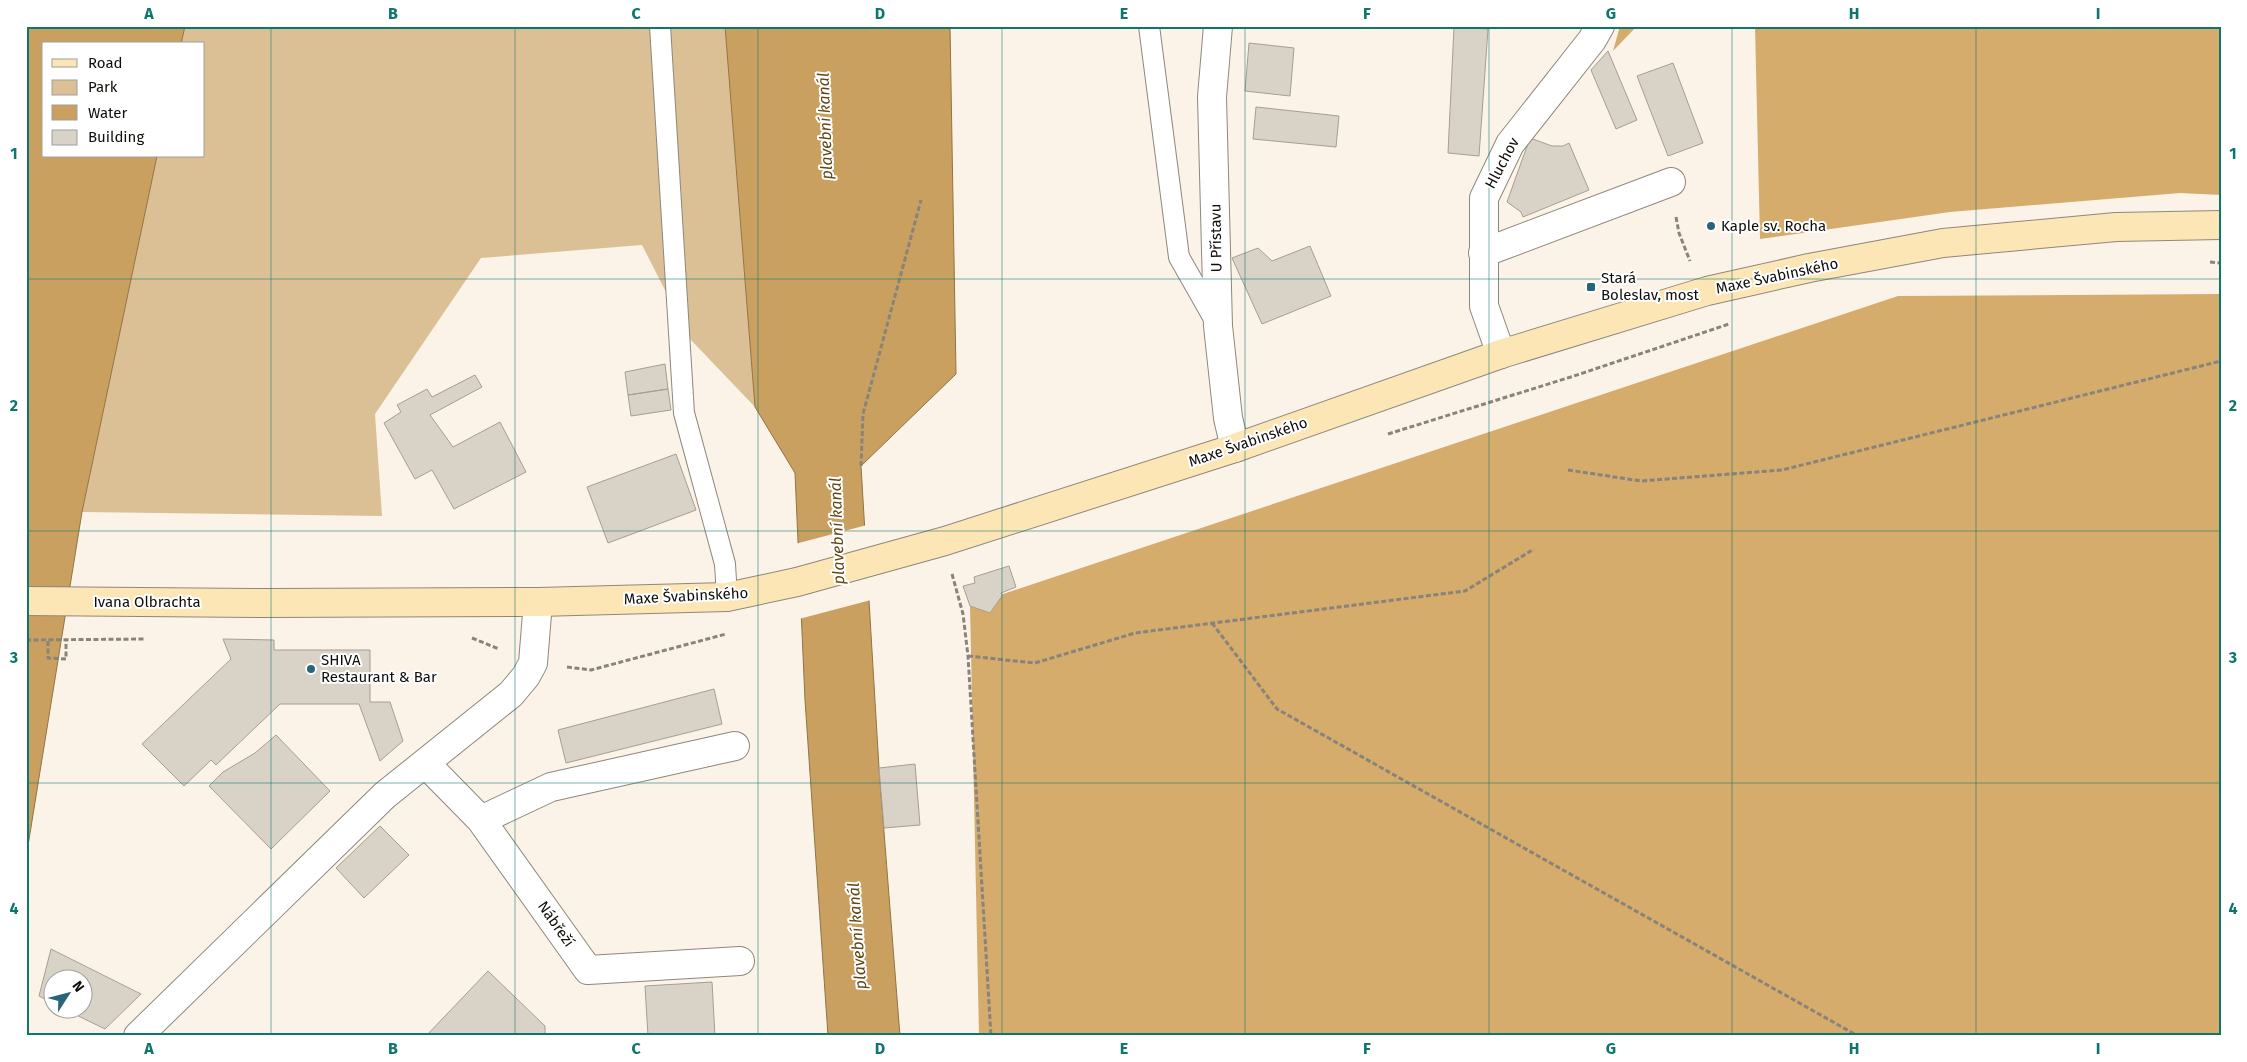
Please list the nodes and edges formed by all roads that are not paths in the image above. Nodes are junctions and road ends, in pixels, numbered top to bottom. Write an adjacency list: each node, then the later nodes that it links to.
1 (660, 26): 11 (lane)
2 (1149, 26): 8 (lane)
3 (1218, 26): 8 (street, U Přístavu)
4 (1600, 26): 7 (street, Hluchov)
5 (1671, 182): 7 (street)
6 (2221, 225): 9 (main road, Maxe Švabinského)
7 (1483, 253): 9 (street, Hluchov)
8 (1218, 326): 10 (street, U Přístavu)
9 (1501, 354): 10 (main road, Maxe Švabinského)
10 (1235, 448): 11 (main road, Maxe Švabinského)
11 (727, 597): 13 (main road, Maxe Švabinského)
12 (26, 601): 14 (main road, Ivana Olbrachta)
13 (538, 602): 14 (main road, Maxe Švabinského); 16 (street)
14 (268, 603)
15 (735, 746): 17 (street)
16 (426, 764): 17 (street, Nábřeží); 19 (street)
17 (482, 820): 18 (street, Nábřeží)
18 (740, 961)
19 (138, 1036)

